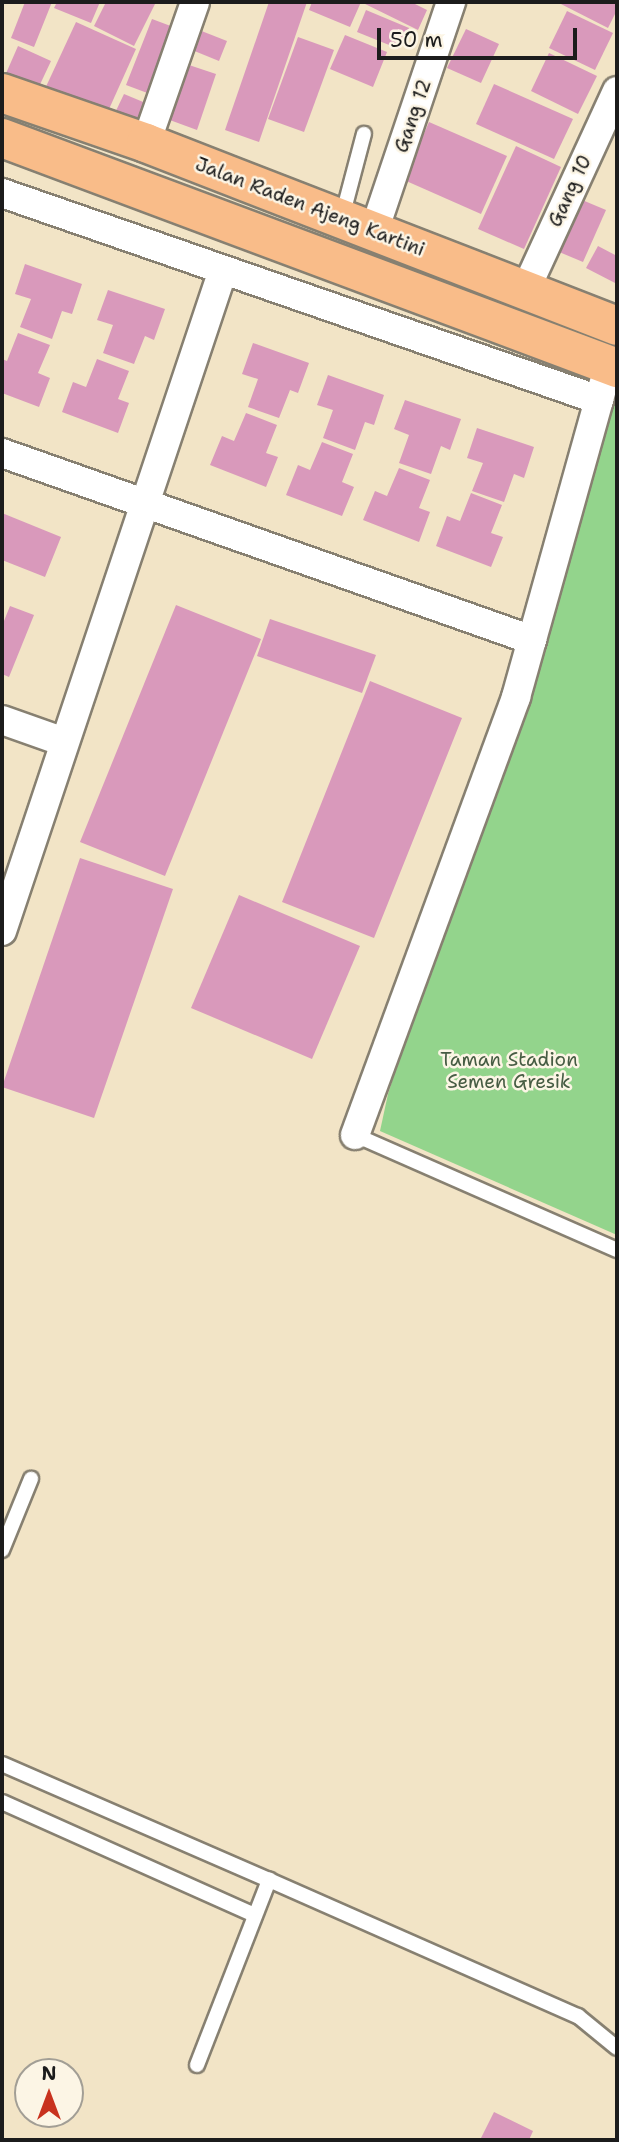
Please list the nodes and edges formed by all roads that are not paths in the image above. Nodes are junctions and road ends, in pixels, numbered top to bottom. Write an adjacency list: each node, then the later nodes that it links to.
1 (195, 2): 7 (street)
2 (451, 2): 9 (street, Gang 12)
3 (617, 91): 11 (street, Gang 10)
4 (2, 93): 7 (highway, Jalan Raden Ajeng Kartini)
5 (364, 134): 9 (lane)
6 (2, 138): 13 (highway)
7 (146, 143): 9 (highway, Jalan Raden Ajeng Kartini)
8 (2, 193): 10 (street)
9 (358, 225): 11 (highway, Jalan Raden Ajeng Kartini)
10 (223, 270): 13 (street); 15 (street)
11 (525, 291): 12 (highway, Jalan Raden Ajeng Kartini)
12 (617, 326)
13 (608, 378): 16 (street)
14 (2, 453): 15 (street)
15 (142, 502): 16 (street); 18 (street)
16 (532, 640): 20 (street)
17 (2, 720): 18 (street)
18 (64, 742): 19 (street)
19 (2, 930)
20 (355, 1135): 21 (lane)
21 (617, 1250)
22 (31, 1479): 23 (lane)
23 (2, 1550)
24 (2, 1764): 26 (lane)
25 (2, 1802): 27 (lane)
26 (270, 1880): 27 (lane); 28 (lane)
27 (256, 1915): 29 (lane)
28 (617, 2048)
29 (197, 2066)

